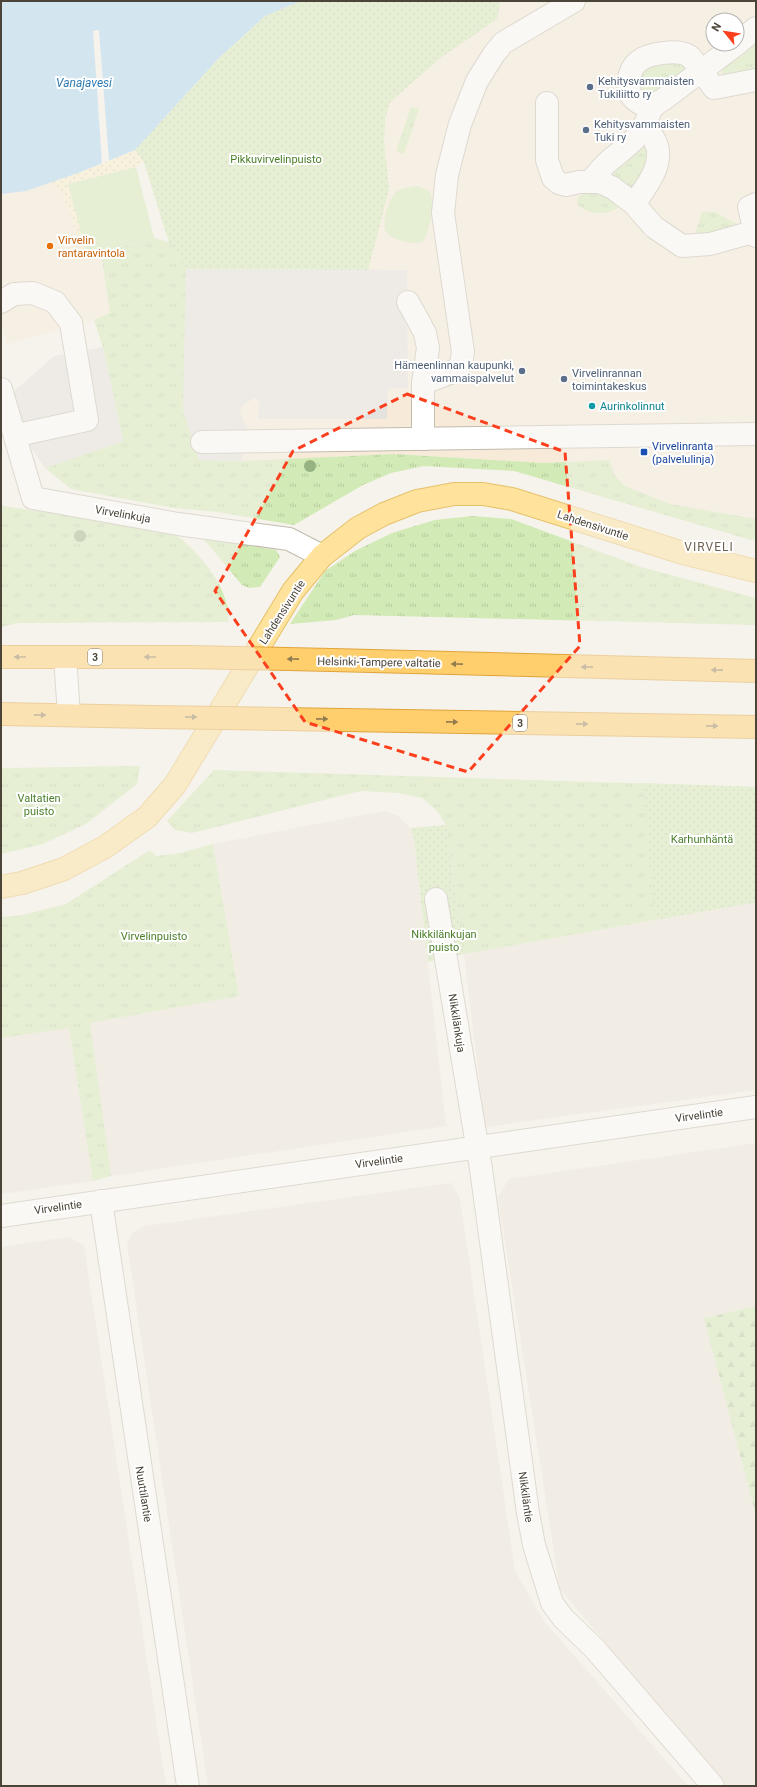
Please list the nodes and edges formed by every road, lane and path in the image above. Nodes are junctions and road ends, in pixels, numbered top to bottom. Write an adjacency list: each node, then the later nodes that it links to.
1 (574, 1): 15 (street)
2 (756, 28): 3 (street)
3 (745, 37)
4 (726, 52): 5 (street)
5 (700, 71): 6 (street); 8 (street); 8 (street)
6 (756, 80)
7 (547, 103): 9 (street)
8 (648, 117): 9 (street); 10 (street)
9 (590, 182): 10 (street)
10 (634, 204): 12 (street)
11 (756, 204): 12 (street)
12 (756, 233)
13 (1, 302): 19 (street)
14 (408, 302): 15 (street)
15 (423, 383): 18 (street)
16 (1, 389): 19 (street, Virvelinkuja)
17 (756, 434): 18 (street)
18 (423, 439): 20 (street)
19 (16, 440): 21 (street, Virvelinkuja)
20 (202, 442)
21 (322, 556): 22 (main road, Lahdensivuntie); 29 (main road, Lahdensivuntie)
22 (756, 571)
23 (1, 657): 24 (highway, Helsinki-Tampere valtatie / 3, one-way to 23)
24 (65, 657): 25 (highway, Helsinki-Tampere valtatie / 3, one-way to 24, bridge); 27 (street)
25 (756, 671)
26 (1, 714): 27 (highway, 3, one-way to 27)
27 (69, 715): 28 (highway, 3, one-way to 28, bridge)
28 (756, 727)
29 (1, 887)
30 (436, 899): 32 (street, Nikkilänkuja)
31 (756, 1107): 32 (street, Virvelintie)
32 (476, 1147): 33 (street, Virvelintie); 36 (street, Nikkiläntie)
33 (101, 1201): 34 (street, Virvelintie); 35 (street, Nuuttilantie)
34 (1, 1216)
35 (188, 1786)
36 (713, 1786)

